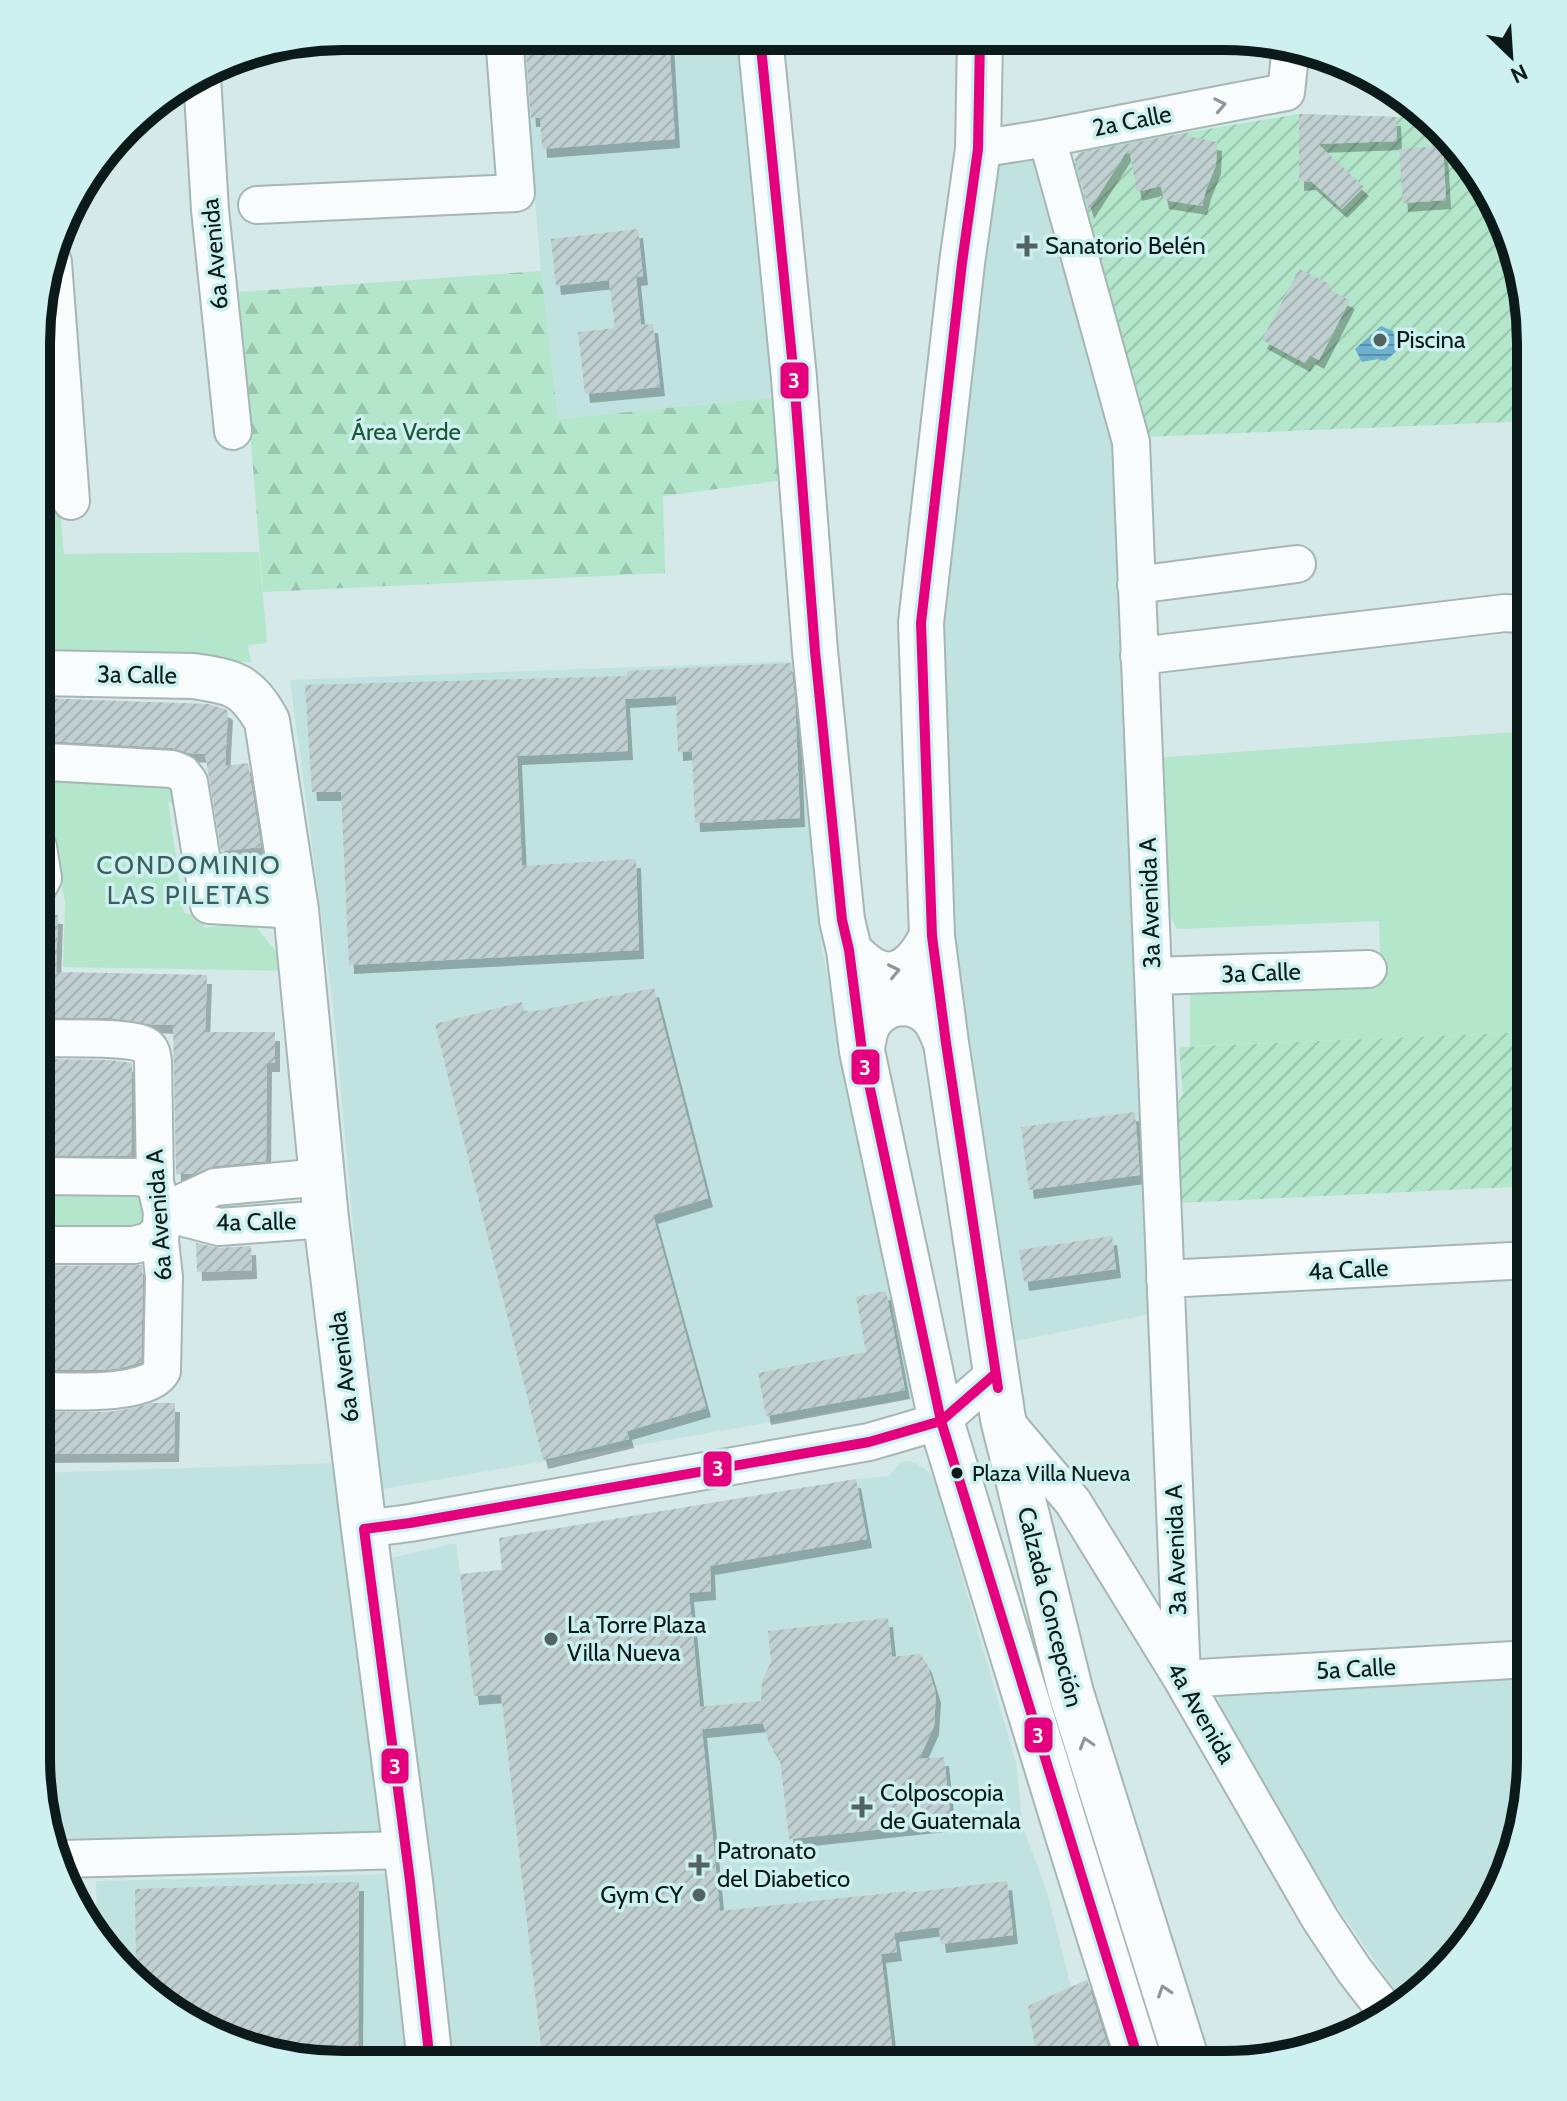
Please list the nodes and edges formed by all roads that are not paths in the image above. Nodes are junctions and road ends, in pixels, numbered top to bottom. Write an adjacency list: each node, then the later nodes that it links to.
1 (505, 50): 8 (street)
2 (761, 50): 21 (main road, Calzada Concepción)
3 (980, 50): 7 (main road)
4 (1290, 58): 6 (street, 2a Calle, one-way to 4)
5 (203, 86): 10 (street, 6a Avenida)
6 (1047, 138): 7 (street, 2a Calle); 13 (street, 3a Avenida A)
7 (978, 149): 20 (main road)
8 (257, 205)
9 (55, 291): 11 (street)
10 (233, 431)
11 (71, 501)
12 (1297, 564): 13 (street)
13 (1136, 585): 15 (street, 3a Avenida A)
14 (1517, 614): 15 (street)
15 (1139, 656): 23 (street, 3a Avenida A)
16 (50, 673): 17 (main road, 3a Calle)
17 (234, 684): 19 (main road, 6a Avenida)
18 (50, 762): 19 (street)
19 (293, 892): 28 (main road, 6a Avenida)
20 (932, 936): 21 (main road, one-way to 20); 25 (main road)
21 (849, 950): 26 (main road, Calzada Concepción)
22 (1368, 969): 23 (street, 3a Calle)
23 (1153, 976): 32 (street, 3a Avenida A)
24 (50, 1038): 29 (street, 6a Avenida A)
25 (946, 1043): 26 (main road); 33 (main road, Calzada Concepción)
26 (862, 1051): 36 (main road, Calzada Concepción)
27 (50, 1176): 29 (street)
28 (324, 1198): 29 (street, 4a Calle); 37 (main road, 6a Avenida)
29 (159, 1208): 30 (street, 4a Calle); 34 (street, 6a Avenida A)
30 (50, 1245)
31 (1517, 1261): 32 (street, 4a Calle)
32 (1165, 1279): 39 (street, 3a Avenida A)
33 (995, 1374): 35 (main road, Calzada Concepción); 36 (street)
34 (50, 1391)
35 (1003, 1419): 39 (street, 4a Avenida); 45 (main road, Calzada Concepción, one-way to 35)
36 (941, 1421): 37 (street); 44 (main road, Calzada Concepción)
37 (364, 1529): 40 (main road, 6a Avenida)
38 (1517, 1660): 39 (street, 5a Calle)
39 (1182, 1679): 42 (street, 4a Avenida)
40 (405, 1850): 41 (street); 43 (main road, 6a Avenida)
41 (68, 1859)
42 (1381, 2005)
43 (429, 2051)
44 (1136, 2051)
45 (1184, 2051)

